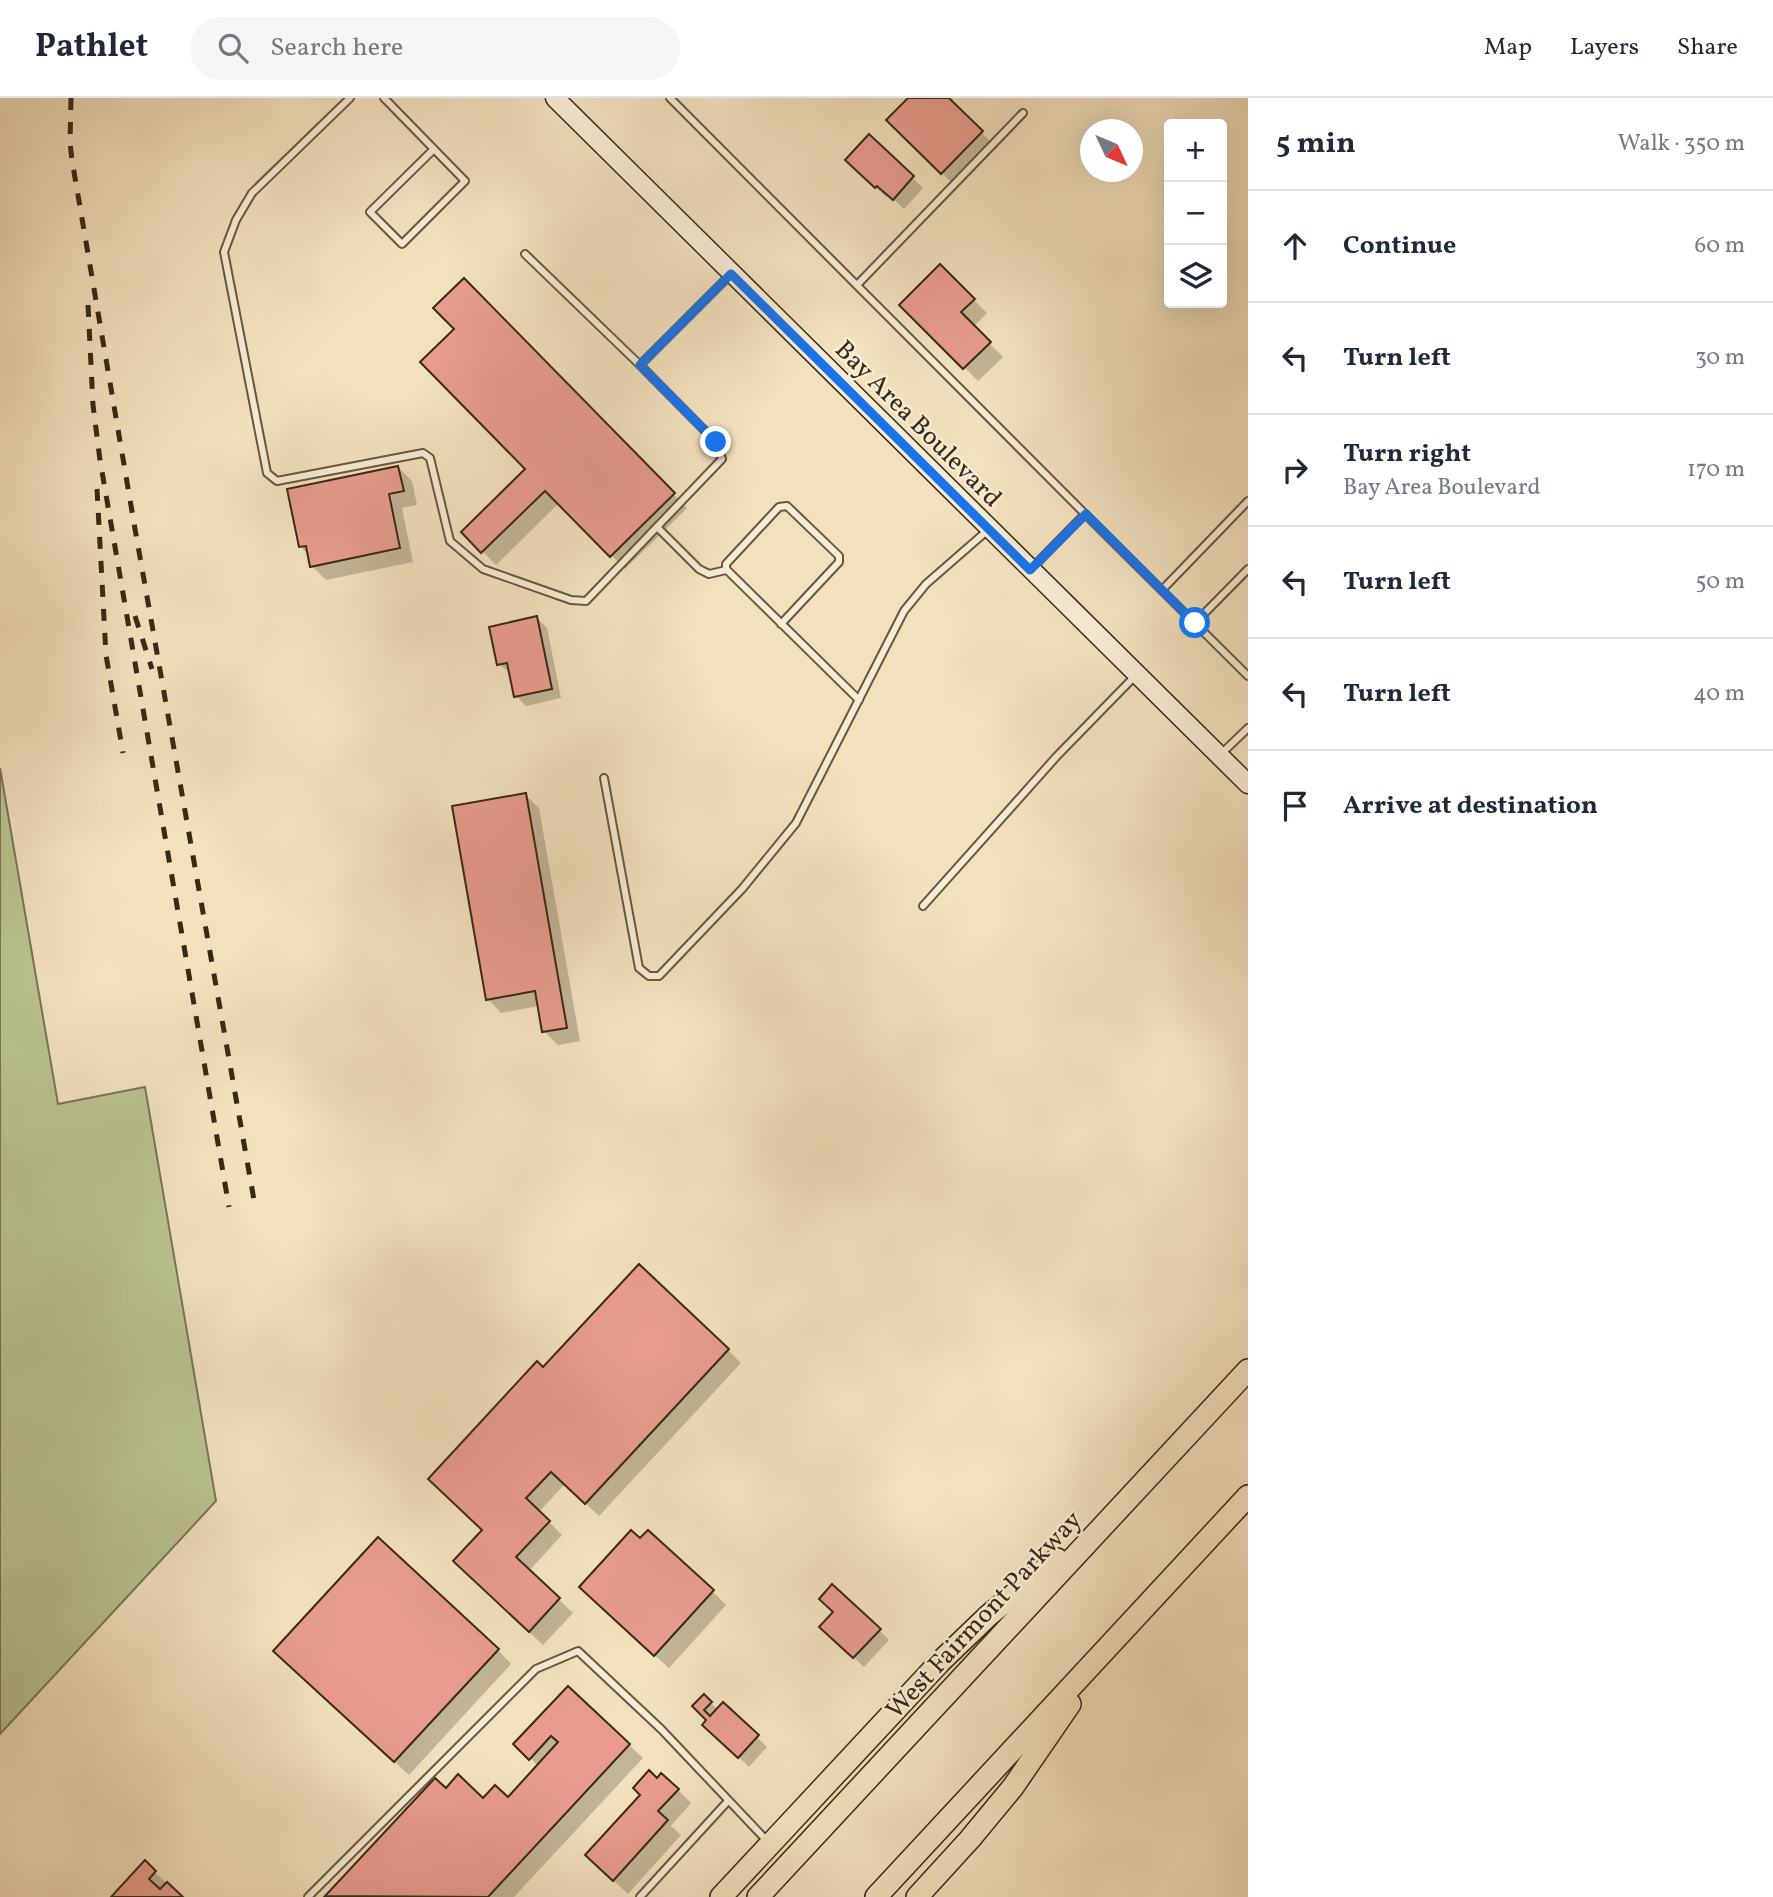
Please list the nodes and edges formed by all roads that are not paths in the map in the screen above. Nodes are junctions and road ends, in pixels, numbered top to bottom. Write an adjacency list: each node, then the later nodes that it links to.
1 (349, 98): 13 (lane)
2 (384, 98): 6 (lane)
3 (555, 98): 8 (main road, Bay Area Boulevard)
4 (670, 98): 9 (lane)
5 (1023, 113): 9 (lane)
6 (434, 149): 6 (lane)
7 (526, 254): 10 (lane)
8 (731, 274): 10 (lane); 14 (main road, Bay Area Boulevard)
9 (857, 285): 12 (lane)
10 (640, 365): 13 (lane)
11 (1248, 501): 18 (lane)
12 (1086, 514): 17 (lane); 18 (lane)
13 (656, 527): 16 (lane)
14 (989, 529): 17 (main road, Bay Area Boulevard); 23 (lane)
15 (1248, 569): 19 (lane)
16 (726, 570): 20 (lane); 20 (lane)
17 (1030, 570): 21 (main road, Bay Area Boulevard)
18 (1162, 590): 19 (lane)
19 (1195, 623): 22 (lane)
20 (781, 624): 23 (lane)
21 (1136, 674): 25 (main road, Bay Area Boulevard); 28 (lane)
22 (1248, 676)
23 (859, 700): 26 (lane)
24 (1248, 728): 25 (lane)
25 (1219, 756): 27 (main road, Bay Area Boulevard)
26 (604, 778)
27 (1248, 784)
28 (923, 906)
29 (1248, 1370): 31 (main road, West Fairmont Parkway)
30 (1248, 1496): 32 (main road)
31 (1121, 1507): 34 (main road); 38 (main road, West Fairmont Parkway)
32 (1110, 1646): 39 (main road); 40 (main road)
33 (727, 1801): 34 (lane); 35 (lane); 36 (lane)
34 (770, 1844): 37 (main road)
35 (308, 1897)
36 (640, 1897)
37 (721, 1897)
38 (758, 1897)
39 (876, 1897)
40 (917, 1897)

